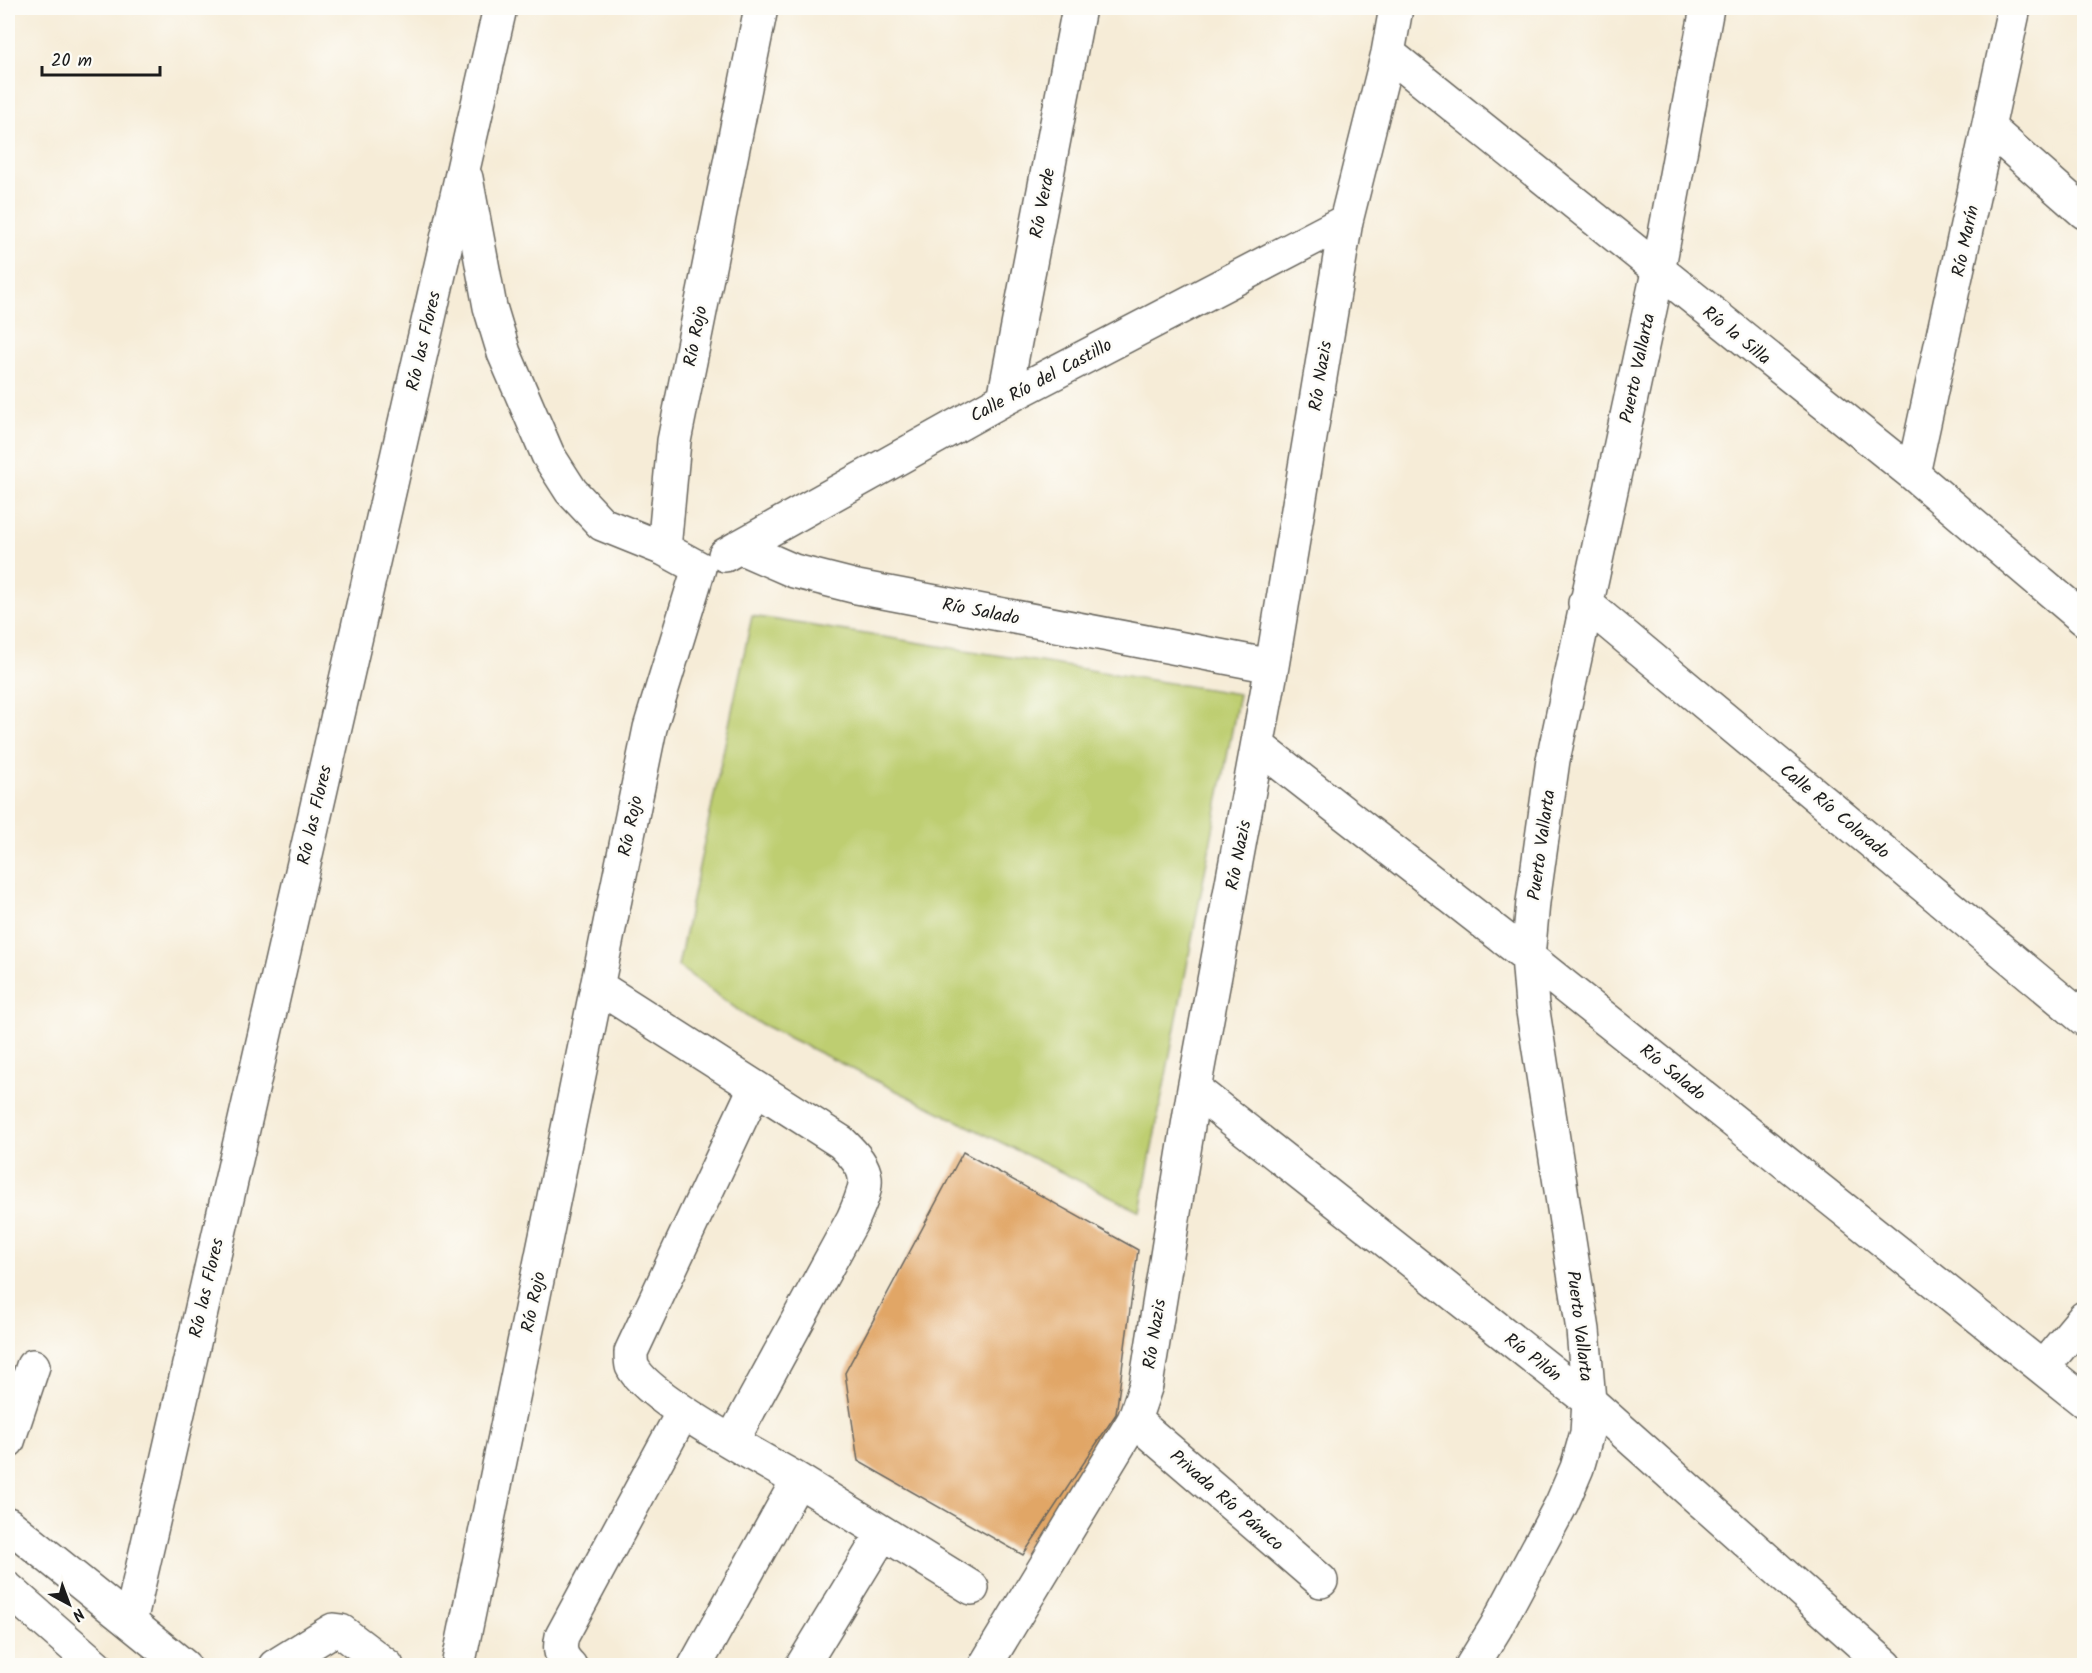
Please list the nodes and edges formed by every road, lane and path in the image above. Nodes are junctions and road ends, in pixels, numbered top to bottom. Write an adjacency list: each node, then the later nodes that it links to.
1 (500, 8): 9 (street, Río las Flores)
2 (761, 8): 16 (street, Río Rojo)
3 (1079, 8): 13 (street, Río Verde)
4 (1396, 8): 7 (street, Río Nazis)
5 (1707, 8): 12 (street, Puerto Vallarta)
6 (2014, 8): 8 (street, Río Marín)
7 (1388, 53): 11 (street, Río Nazis); 12 (street, Río la Silla)
8 (1989, 129): 10 (street); 14 (street, Río Marín)
9 (463, 164): 16 (street); 42 (street, Río las Flores)
10 (2085, 212)
11 (1346, 221): 13 (street, Calle Río del Castillo); 20 (street, Río Nazis)
12 (1658, 272): 14 (street, Río la Silla); 18 (street, Puerto Vallarta)
13 (1004, 399): 15 (street, Calle Río del Castillo)
14 (1913, 474): 19 (street, Río la Silla)
15 (739, 547): 17 (street); 20 (street, Río Salado)
16 (664, 549): 17 (street)
17 (699, 568): 23 (street, Río Rojo)
18 (1585, 603): 22 (street, Puerto Vallarta); 24 (street, Calle Río Colorado)
19 (2085, 619)
20 (1272, 666): 21 (street, Río Nazis)
21 (1258, 746): 22 (street, Río Salado); 26 (street, Río Nazis)
22 (1528, 957): 29 (street, Río Salado); 30 (street, Puerto Vallarta)
23 (597, 986): 25 (street); 47 (street, Río Rojo)
24 (2085, 1019)
25 (755, 1088): 32 (street); 35 (street)
26 (1194, 1089): 30 (street, Río Pilón); 33 (street, Río Nazis)
27 (2085, 1318): 29 (street)
28 (33, 1366): 34 (street)
29 (2043, 1367): 31 (street, Río Salado)
30 (1589, 1401): 52 (street, Puerto Vallarta); 53 (street, Río Pilón)
31 (2085, 1401)
32 (683, 1412): 35 (street); 48 (street)
33 (1134, 1420): 39 (street, Privada Río Pánuco); 51 (street, Río Nazis)
34 (8, 1441)
35 (732, 1442): 36 (street)
36 (798, 1480): 38 (street); 49 (street)
37 (8, 1524): 42 (street)
38 (883, 1533): 40 (street); 50 (street)
39 (1320, 1581)
40 (972, 1588)
41 (8, 1589): 43 (street)
42 (130, 1622): 44 (street)
43 (96, 1665)
44 (184, 1665)
45 (275, 1665): 46 (street)
46 (387, 1665)
47 (458, 1665)
48 (570, 1665)
49 (695, 1665)
50 (802, 1665)
51 (985, 1665)
52 (1472, 1665)
53 (1886, 1665)

